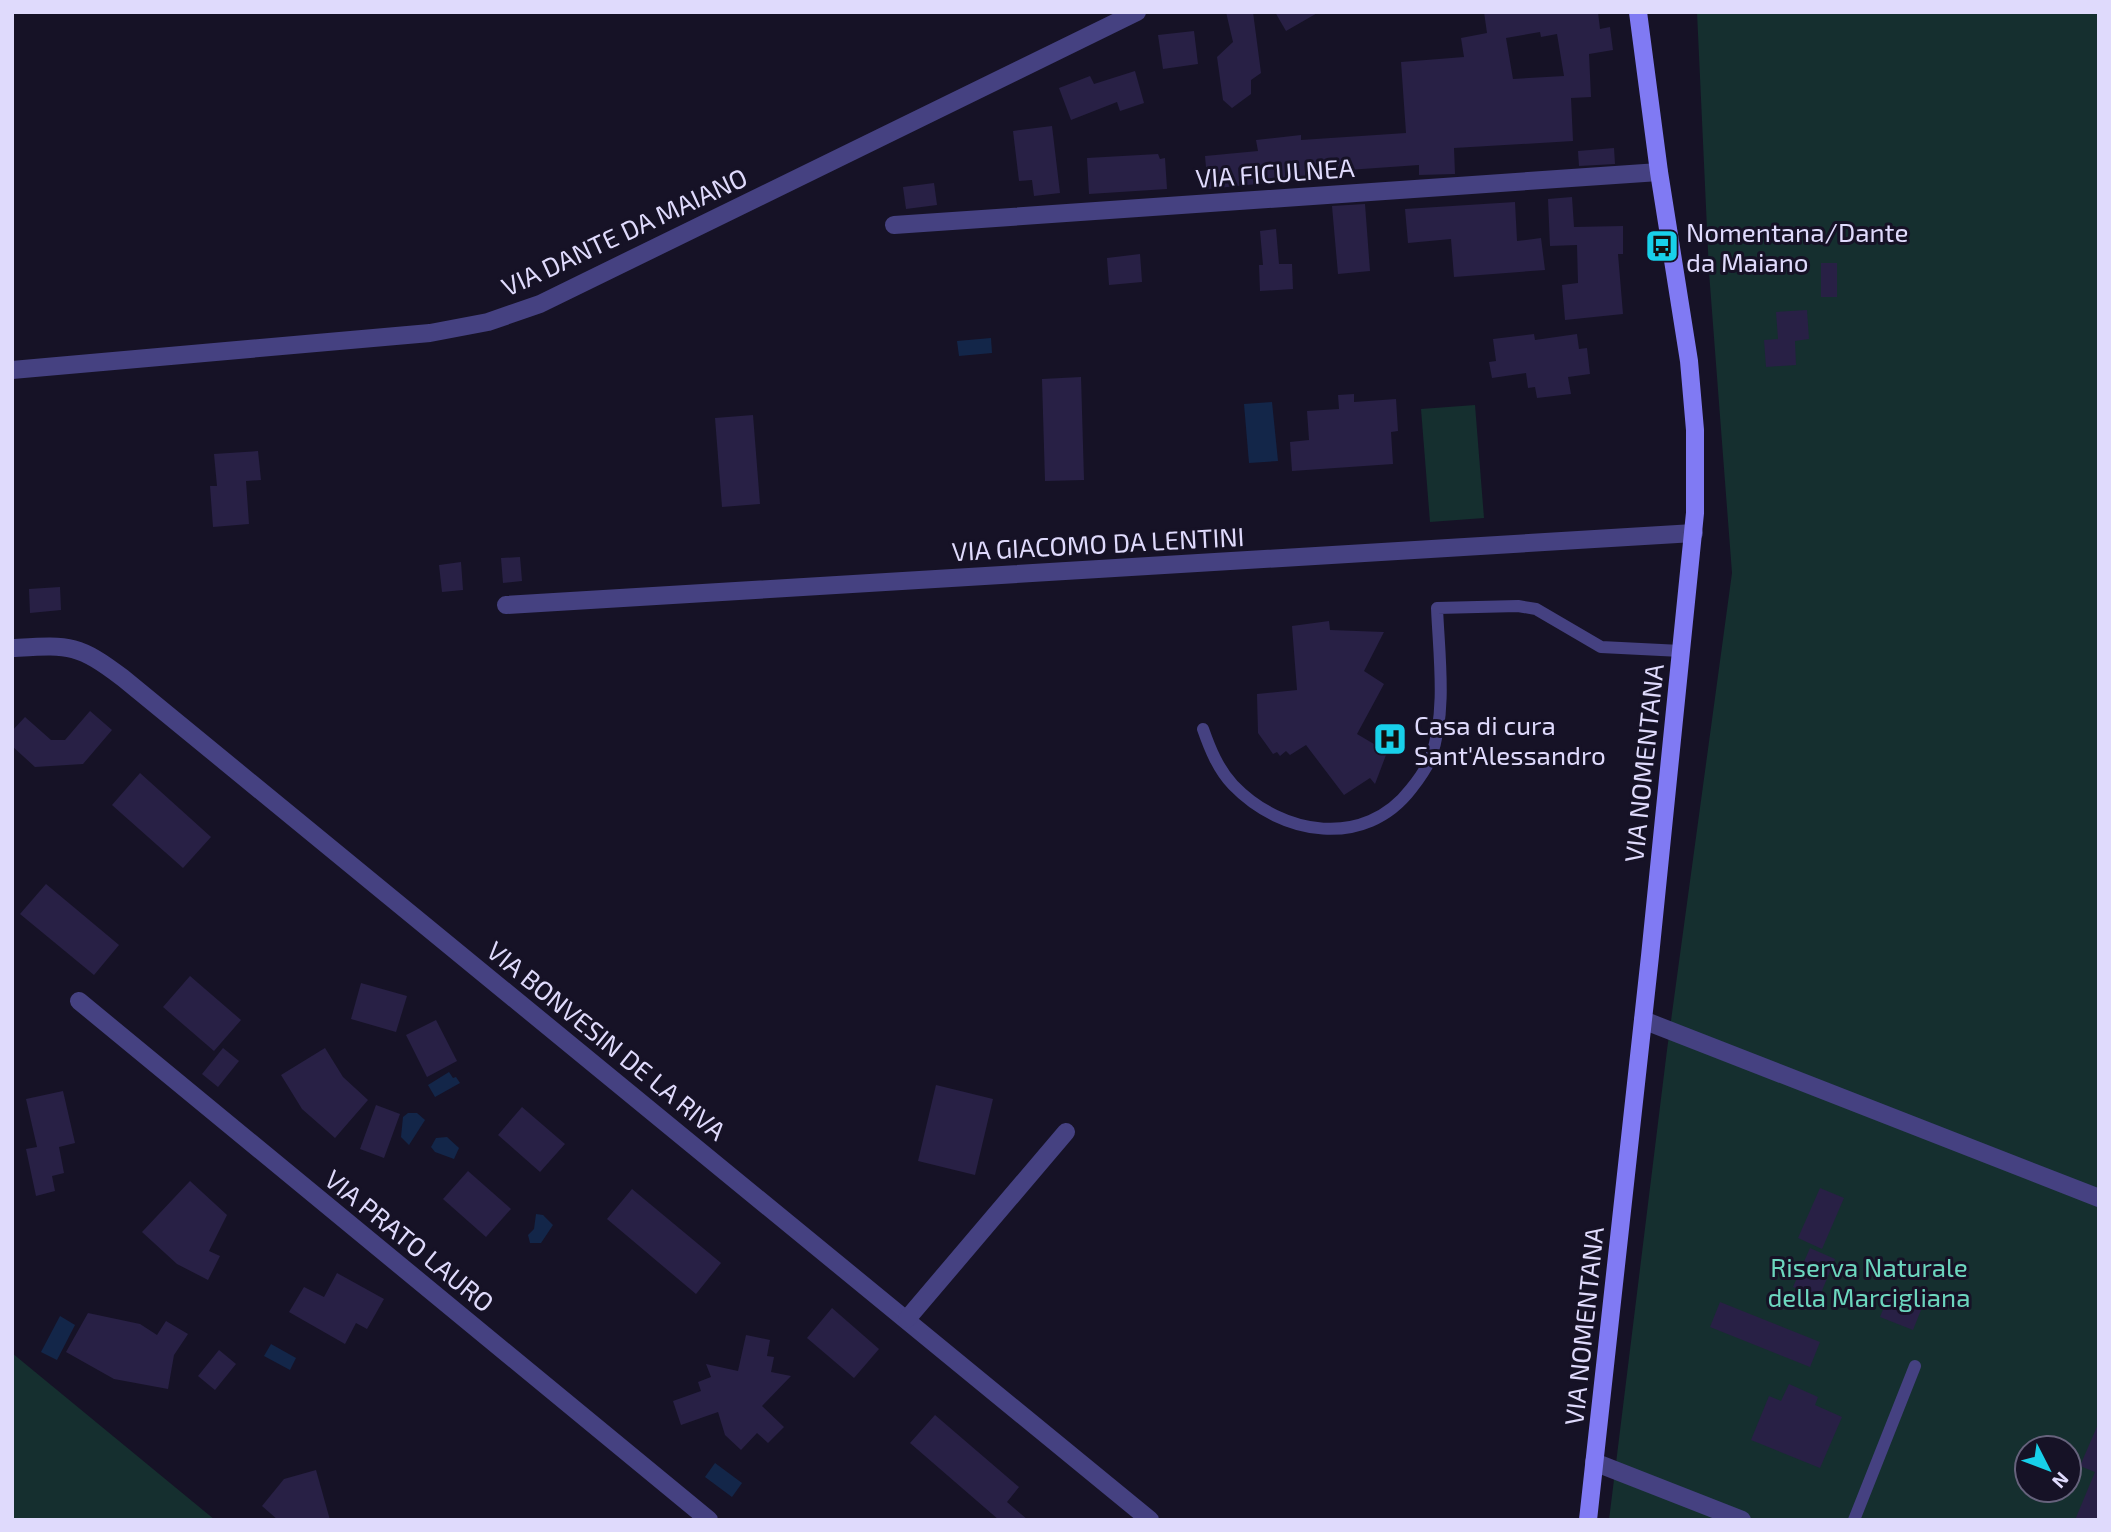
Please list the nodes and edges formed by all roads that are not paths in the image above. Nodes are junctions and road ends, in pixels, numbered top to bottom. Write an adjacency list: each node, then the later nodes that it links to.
1 (1137, 12): 5 (street, VIA DANTE DA MAIANO)
2 (1638, 12): 3 (main road, VIA NOMENTANA)
3 (1659, 172): 4 (street, VIA FICULNEA); 6 (main road, VIA NOMENTANA)
4 (894, 225)
5 (12, 370)
6 (1693, 533): 7 (street, VIA GIACOMO DA LENTINI); 9 (main road, VIA NOMENTANA)
7 (506, 605)
8 (12, 648): 15 (street, VIA BONVESIN DE LA RIVA)
9 (1682, 651): 10 (lane); 12 (main road, VIA NOMENTANA)
10 (1203, 729)
11 (79, 1001): 18 (street, VIA PRATO LAURO)
12 (1643, 1020): 14 (street); 17 (main road, VIA NOMENTANA)
13 (1066, 1132): 15 (street)
14 (2099, 1198)
15 (907, 1319): 19 (street, VIA BONVESIN DE LA RIVA)
16 (1915, 1366): 22 (lane)
17 (1594, 1462): 20 (main road, VIA NOMENTANA); 21 (street)
18 (709, 1520)
19 (1150, 1520)
20 (1587, 1520)
21 (1742, 1520)
22 (1854, 1520)

